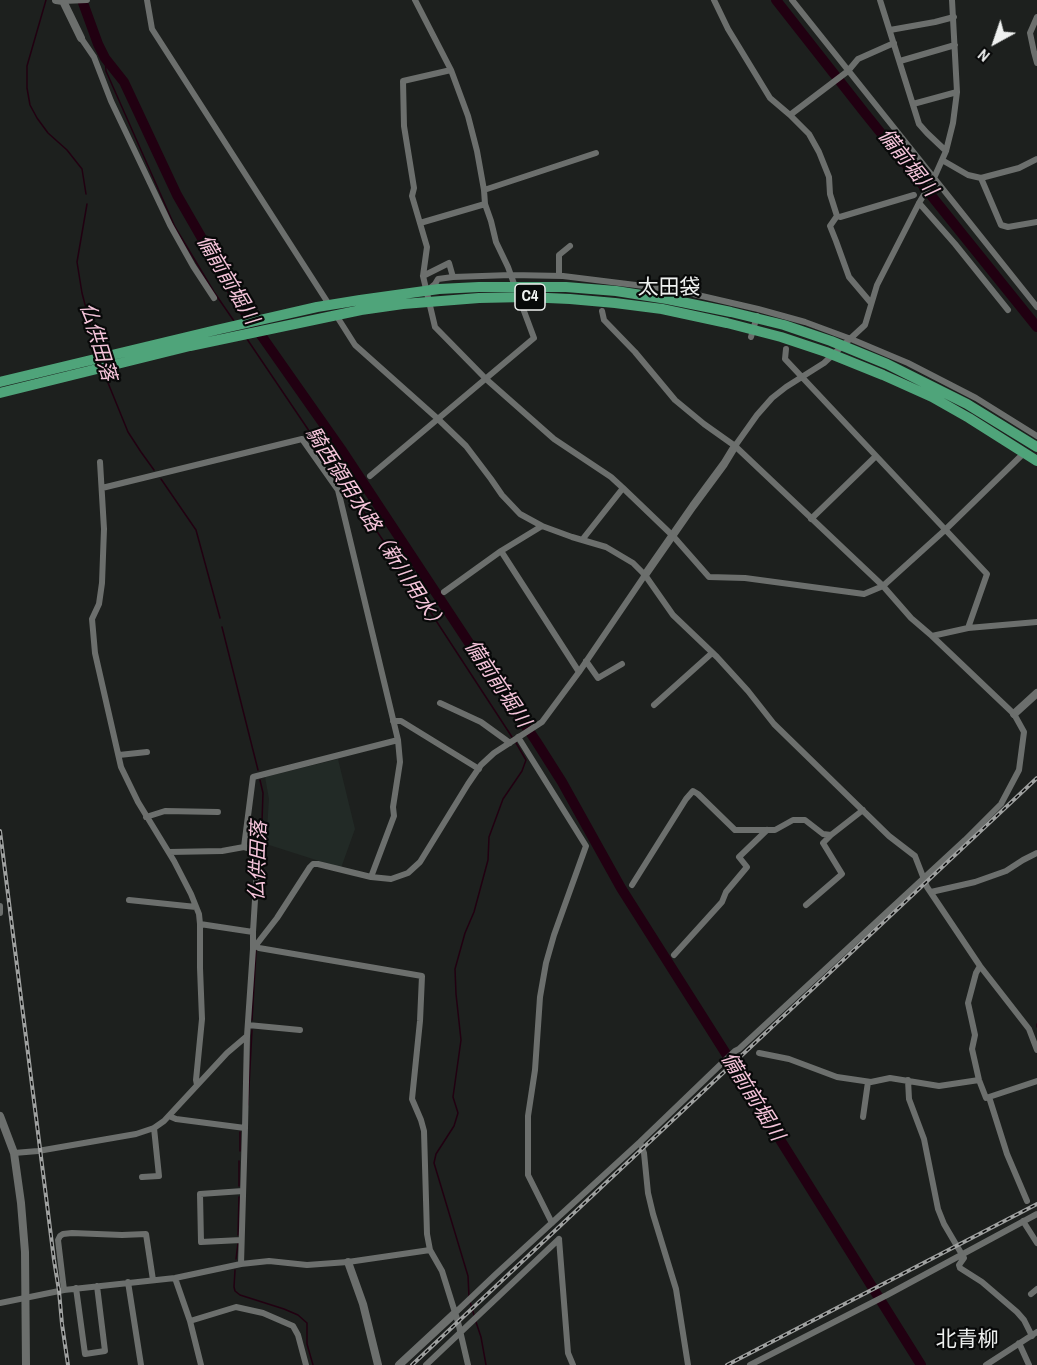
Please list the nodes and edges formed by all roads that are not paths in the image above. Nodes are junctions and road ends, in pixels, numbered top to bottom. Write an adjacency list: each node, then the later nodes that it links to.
1 (87, 0): 8 (street)
2 (147, 0): 57 (street)
3 (415, 0): 17 (street)
4 (714, 0): 21 (street)
5 (792, 0): 18 (street)
6 (880, 0): 11 (street)
7 (952, 0): 9 (street)
8 (61, 1): 12 (street)
9 (954, 16): 11 (street); 14 (street)
10 (1037, 17): 16 (street)
11 (890, 30): 13 (street)
12 (81, 38): 41 (street)
13 (894, 43): 15 (street); 18 (street)
14 (955, 45): 15 (street); 19 (street)
15 (900, 61): 20 (street)
16 (1037, 63)
17 (451, 70): 28 (street); 34 (street)
18 (848, 71): 21 (street); 26 (street)
19 (957, 92): 20 (street); 22 (street)
20 (913, 104): 22 (street)
21 (790, 115): 32 (street)
22 (946, 151): 25 (street)
23 (596, 153): 28 (street)
24 (1037, 159): 27 (street)
25 (942, 160): 26 (street); 27 (street)
26 (934, 178): 30 (street); 43 (street)
27 (981, 178): 33 (street)
28 (484, 190): 31 (street)
29 (914, 195): 32 (street)
30 (919, 203): 42 (street); 47 (street)
31 (485, 204): 34 (street); 36 (street)
32 (837, 216): 42 (street)
33 (1037, 222)
34 (420, 223): 37 (street)
35 (570, 246): 38 (street)
36 (511, 275): 38 (street); 39 (street); 52 (street)
37 (423, 276): 39 (street); 40 (street)
38 (561, 276): 44 (street); 45 (street)
39 (453, 277): 40 (street)
40 (427, 291): 52 (street)
41 (214, 298)
42 (871, 303): 49 (street)
43 (1037, 308)
44 (586, 309)
45 (758, 309): 48 (street); 49 (street)
46 (602, 310): 60 (street)
47 (1008, 310)
48 (751, 337)
49 (851, 339): 51 (street); 55 (street)
50 (786, 349): 51 (street)
51 (802, 376): 60 (street); 62 (street)
52 (486, 379): 57 (street); 67 (street)
53 (0, 382): 61 (highway, C4)
54 (0, 393): 63 (highway, C4)
55 (976, 398): 56 (street); 58 (street)
56 (947, 412)
57 (438, 419): 65 (street); 69 (street)
58 (1037, 436)
59 (1037, 441): 70 (street)
60 (735, 446): 68 (street); 71 (street)
61 (1037, 447)
62 (876, 456): 68 (street); 70 (street)
63 (1037, 461)
64 (100, 462): 66 (street)
65 (370, 476)
66 (102, 488): 88 (street); 93 (street)
67 (623, 488): 71 (street); 72 (street)
68 (812, 519): 75 (street)
69 (542, 526): 72 (street); 73 (street)
70 (945, 531): 75 (street); 78 (street)
71 (673, 536): 74 (street); 75 (street)
72 (582, 540): 74 (street)
73 (501, 551): 76 (street); 83 (street)
74 (645, 575): 80 (street); 81 (street)
75 (883, 586): 79 (street)
76 (444, 592)
77 (1037, 622): 78 (street)
78 (968, 628): 79 (street)
79 (932, 636): 87 (street)
80 (712, 653): 86 (street); 95 (street)
81 (586, 662): 82 (street); 83 (street)
82 (622, 664)
83 (579, 672): 89 (street)
84 (1037, 693): 87 (street)
85 (440, 703): 91 (street)
86 (654, 705)
87 (1014, 714): 104 (street)
88 (393, 721): 90 (street); 94 (street)
89 (518, 737): 91 (street); 140 (street)
90 (398, 740): 100 (street); 103 (street)
91 (510, 743): 94 (street)
92 (147, 752): 93 (street)
93 (118, 754): 97 (street)
94 (479, 769): 103 (street)
95 (863, 810): 99 (street); 104 (street)
96 (218, 812): 97 (street)
97 (146, 817): 101 (street)
98 (768, 830): 99 (street); 105 (street); 115 (street)
99 (831, 835): 108 (street)
100 (244, 848): 101 (street); 113 (street)
101 (169, 852): 110 (street)
102 (1037, 853): 106 (street)
103 (370, 877): 114 (street)
104 (924, 878): 106 (street); 133 (street)
105 (632, 885)
106 (931, 892): 116 (street)
107 (129, 900): 110 (street)
108 (806, 905)
109 (0, 906): 111 (street)
110 (196, 907): 112 (street)
111 (0, 913)
112 (200, 924): 113 (street); 126 (street)
113 (253, 932): 114 (street)
114 (255, 948): 117 (street); 143 (street)
115 (674, 955)
116 (980, 966): 120 (street); 123 (street)
117 (248, 1025): 118 (street); 119 (street)
118 (300, 1030)
119 (247, 1036): 126 (street); 132 (street)
120 (1037, 1050)
121 (759, 1053): 125 (street)
122 (908, 1080): 123 (street); 125 (street); 144 (street)
123 (979, 1080): 127 (street)
124 (1037, 1081): 127 (street)
125 (868, 1082): 130 (street)
126 (197, 1085): 129 (street)
127 (989, 1097): 137 (street)
128 (0, 1116): 134 (street)
129 (169, 1116): 131 (street); 132 (street)
130 (863, 1117)
131 (154, 1128): 134 (street); 135 (street)
132 (245, 1128): 136 (street)
133 (640, 1142): 140 (street); 169 (street)
134 (14, 1153): 153 (street)
135 (142, 1177)
136 (243, 1191): 141 (street); 141 (street)
137 (1027, 1201)
138 (1037, 1214): 139 (street)
139 (1023, 1221): 142 (street); 144 (street)
140 (552, 1223): 155 (street)
141 (241, 1240): 146 (street)
142 (1037, 1243)
143 (430, 1250): 145 (street); 155 (street)
144 (962, 1255): 158 (street); 170 (street)
145 (348, 1262): 146 (street); 164 (street)
146 (241, 1264): 147 (street)
147 (175, 1278): 148 (street); 156 (street)
148 (153, 1280): 149 (street); 152 (street)
149 (128, 1282): 150 (street); 161 (street)
150 (97, 1286): 151 (street); 151 (street)
151 (76, 1288): 152 (street)
152 (64, 1290): 153 (street)
153 (26, 1298): 154 (street); 160 (street)
154 (0, 1303)
155 (454, 1314): 157 (street); 165 (street)
156 (190, 1322): 162 (street); 163 (street)
157 (460, 1333): 166 (street); 167 (street); 168 (street)
158 (1034, 1334): 159 (street)
159 (1019, 1343): 171 (street); 172 (street)
160 (26, 1365)
161 (141, 1365)
162 (201, 1365)
163 (306, 1365)
164 (378, 1365)
165 (399, 1365)
166 (426, 1365)
167 (468, 1365)
168 (573, 1365)
169 (688, 1365)
170 (750, 1365)
171 (986, 1365)
172 (1029, 1365)

